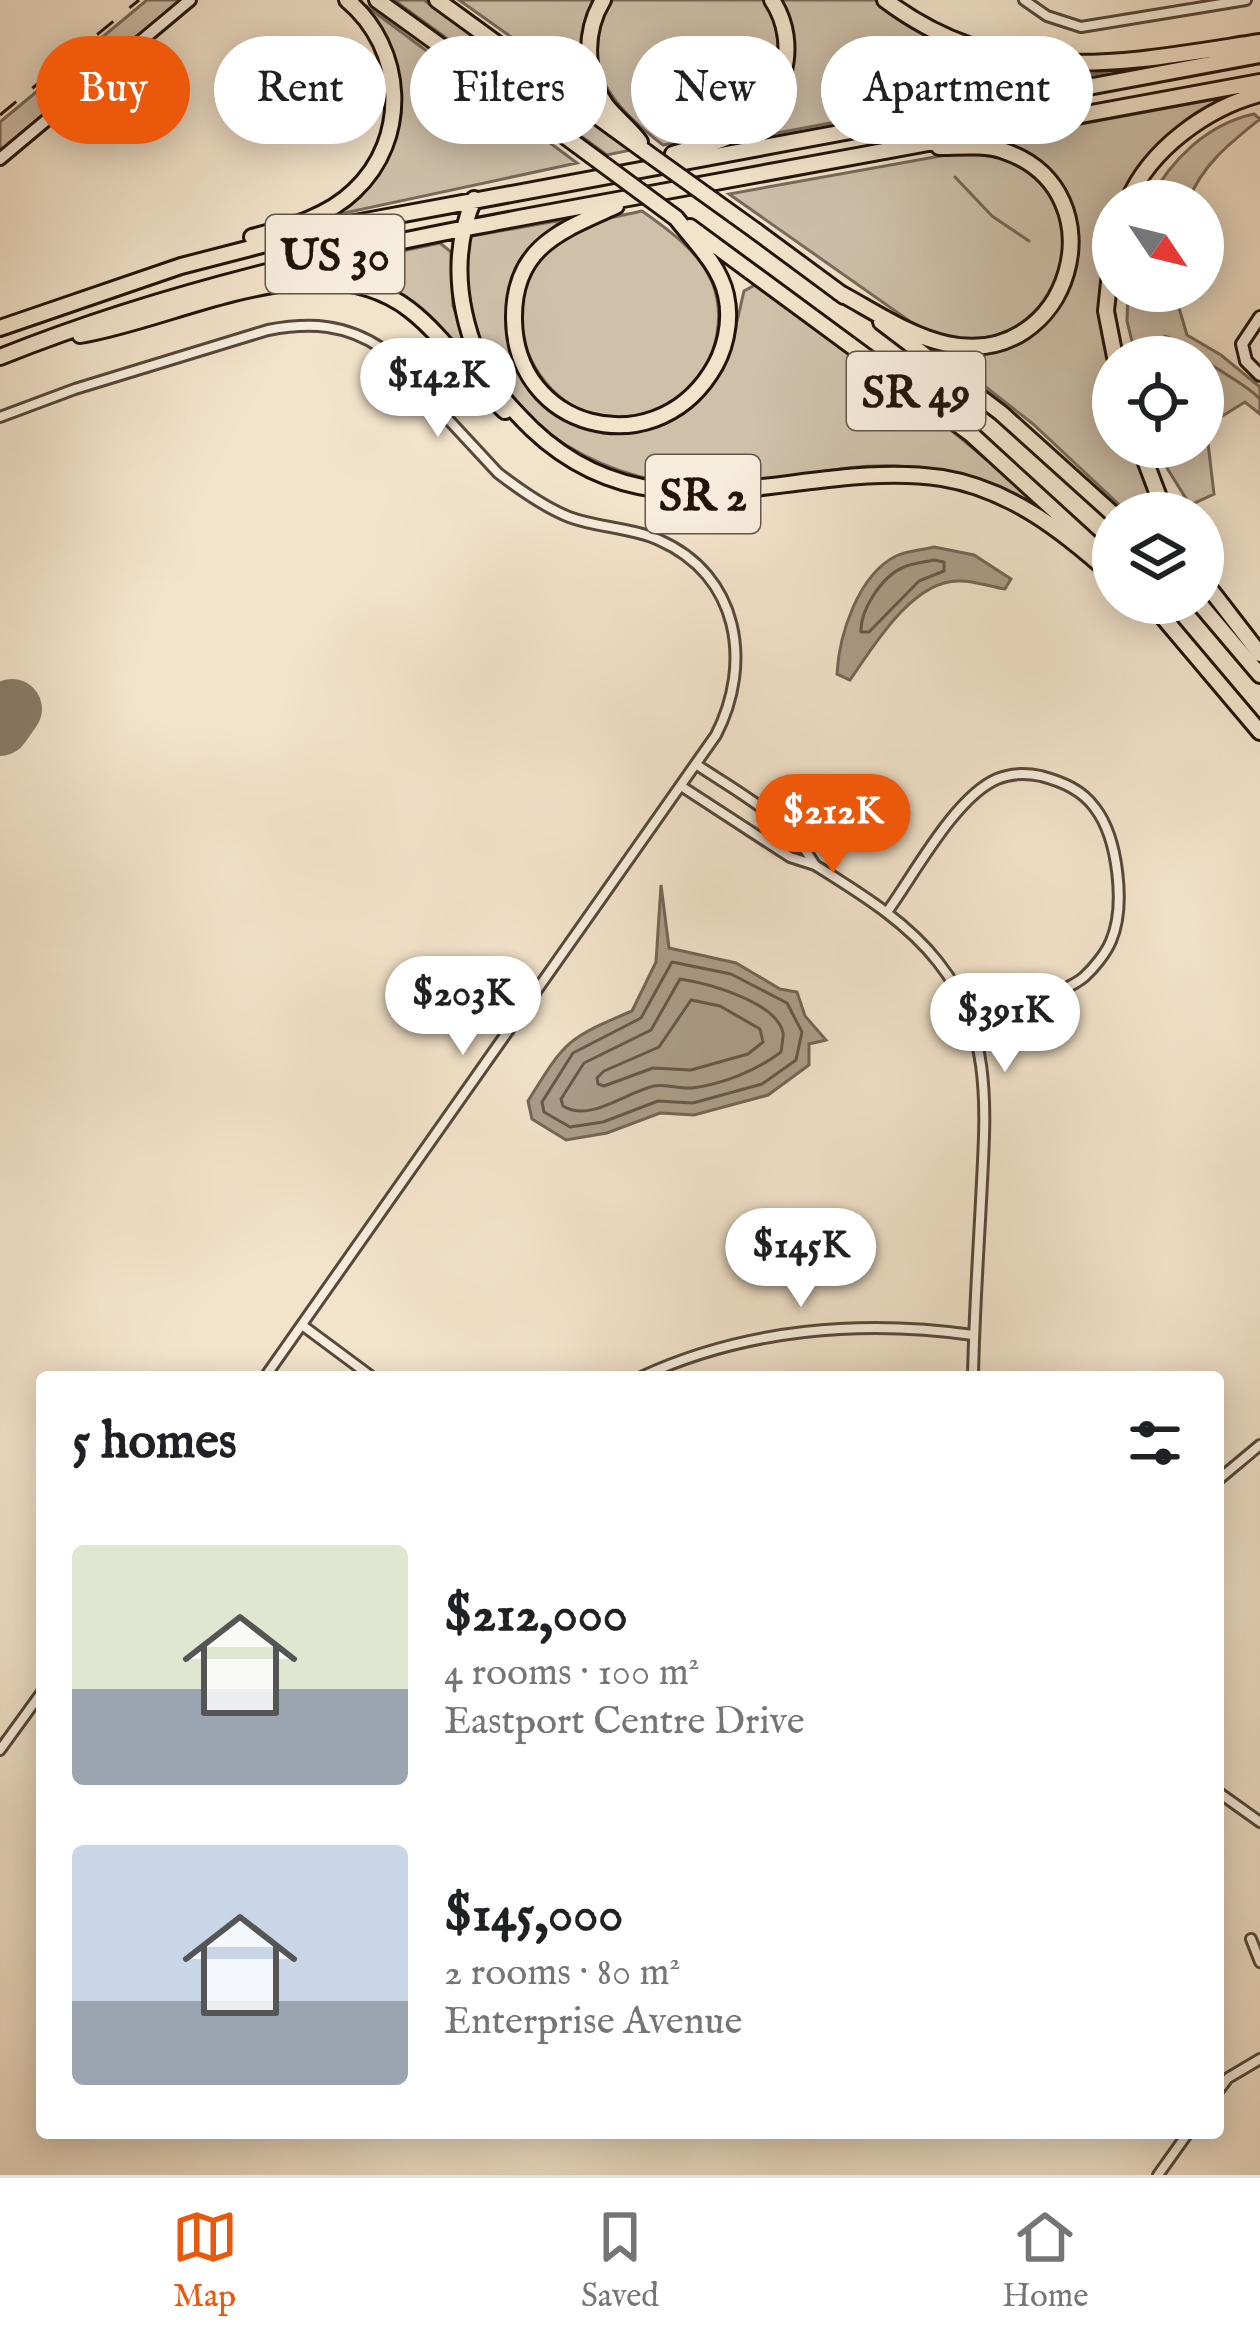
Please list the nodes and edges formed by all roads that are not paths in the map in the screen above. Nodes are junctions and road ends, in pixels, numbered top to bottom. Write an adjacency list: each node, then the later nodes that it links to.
1 (190, 0): 16 (street)
2 (347, 0): 23 (highway)
3 (377, 0): 22 (highway, bridge)
4 (437, 0): 15 (highway, SR 49)
5 (603, 0): 15 (highway)
6 (772, 0): 17 (highway)
7 (885, 0): 10 (highway)
8 (1024, 0): 9 (street)
9 (1246, 0)
10 (1260, 42)
11 (1260, 55): 17 (highway, US 30)
12 (1260, 82): 14 (highway, US 30)
13 (1260, 94): 18 (highway)
14 (904, 146): 19 (highway, US 30); 24 (highway)
15 (646, 152): 24 (highway, SR 49, bridge)
16 (0, 158)
17 (633, 170): 20 (highway, US 30)
18 (1141, 180)
19 (637, 196): 21 (highway, US 30); 22 (highway)
20 (474, 199): 21 (highway, SR 2); 23 (highway, US 30)
21 (461, 228): 27 (highway, US 30); 31 (highway, SR 2)
22 (700, 241): 33 (highway, SR 49)
23 (182, 266): 26 (highway, US 30)
24 (838, 292): 32 (highway, SR 49)
25 (1260, 317): 29 (street)
26 (0, 328)
27 (39, 341): 28 (highway, US 30); 31 (highway)
28 (0, 357)
29 (1260, 375)
30 (0, 417): 41 (street)
31 (545, 441): 34 (highway, SR 2)
32 (1092, 495)
33 (1092, 545)
34 (1092, 557)
35 (1224, 607): 38 (highway)
36 (1169, 624): 40 (highway)
37 (1217, 624): 39 (highway)
38 (1260, 654)
39 (1260, 675)
40 (1260, 731)
41 (697, 765): 42 (street); 43 (street)
42 (681, 786): 43 (street); 46 (street)
43 (815, 865): 44 (street)
44 (887, 912): 45 (street); 45 (street)
45 (974, 1022): 47 (street)
46 (302, 1325): 48 (street); 49 (street)
47 (974, 1335): 50 (street); 51 (street)
48 (269, 1371)
49 (364, 1371)
50 (656, 1371)
51 (973, 1371)
52 (1260, 1445): 53 (street)
53 (1224, 1475)
54 (36, 1700): 55 (street)
55 (0, 1750)
56 (1224, 1796): 57 (street)
57 (1260, 1822)
58 (1250, 1939): 59 (street)
59 (1260, 1962)
60 (1260, 2059): 61 (street)
61 (1224, 2083)
62 (1184, 2139): 63 (street)
63 (1158, 2175)

